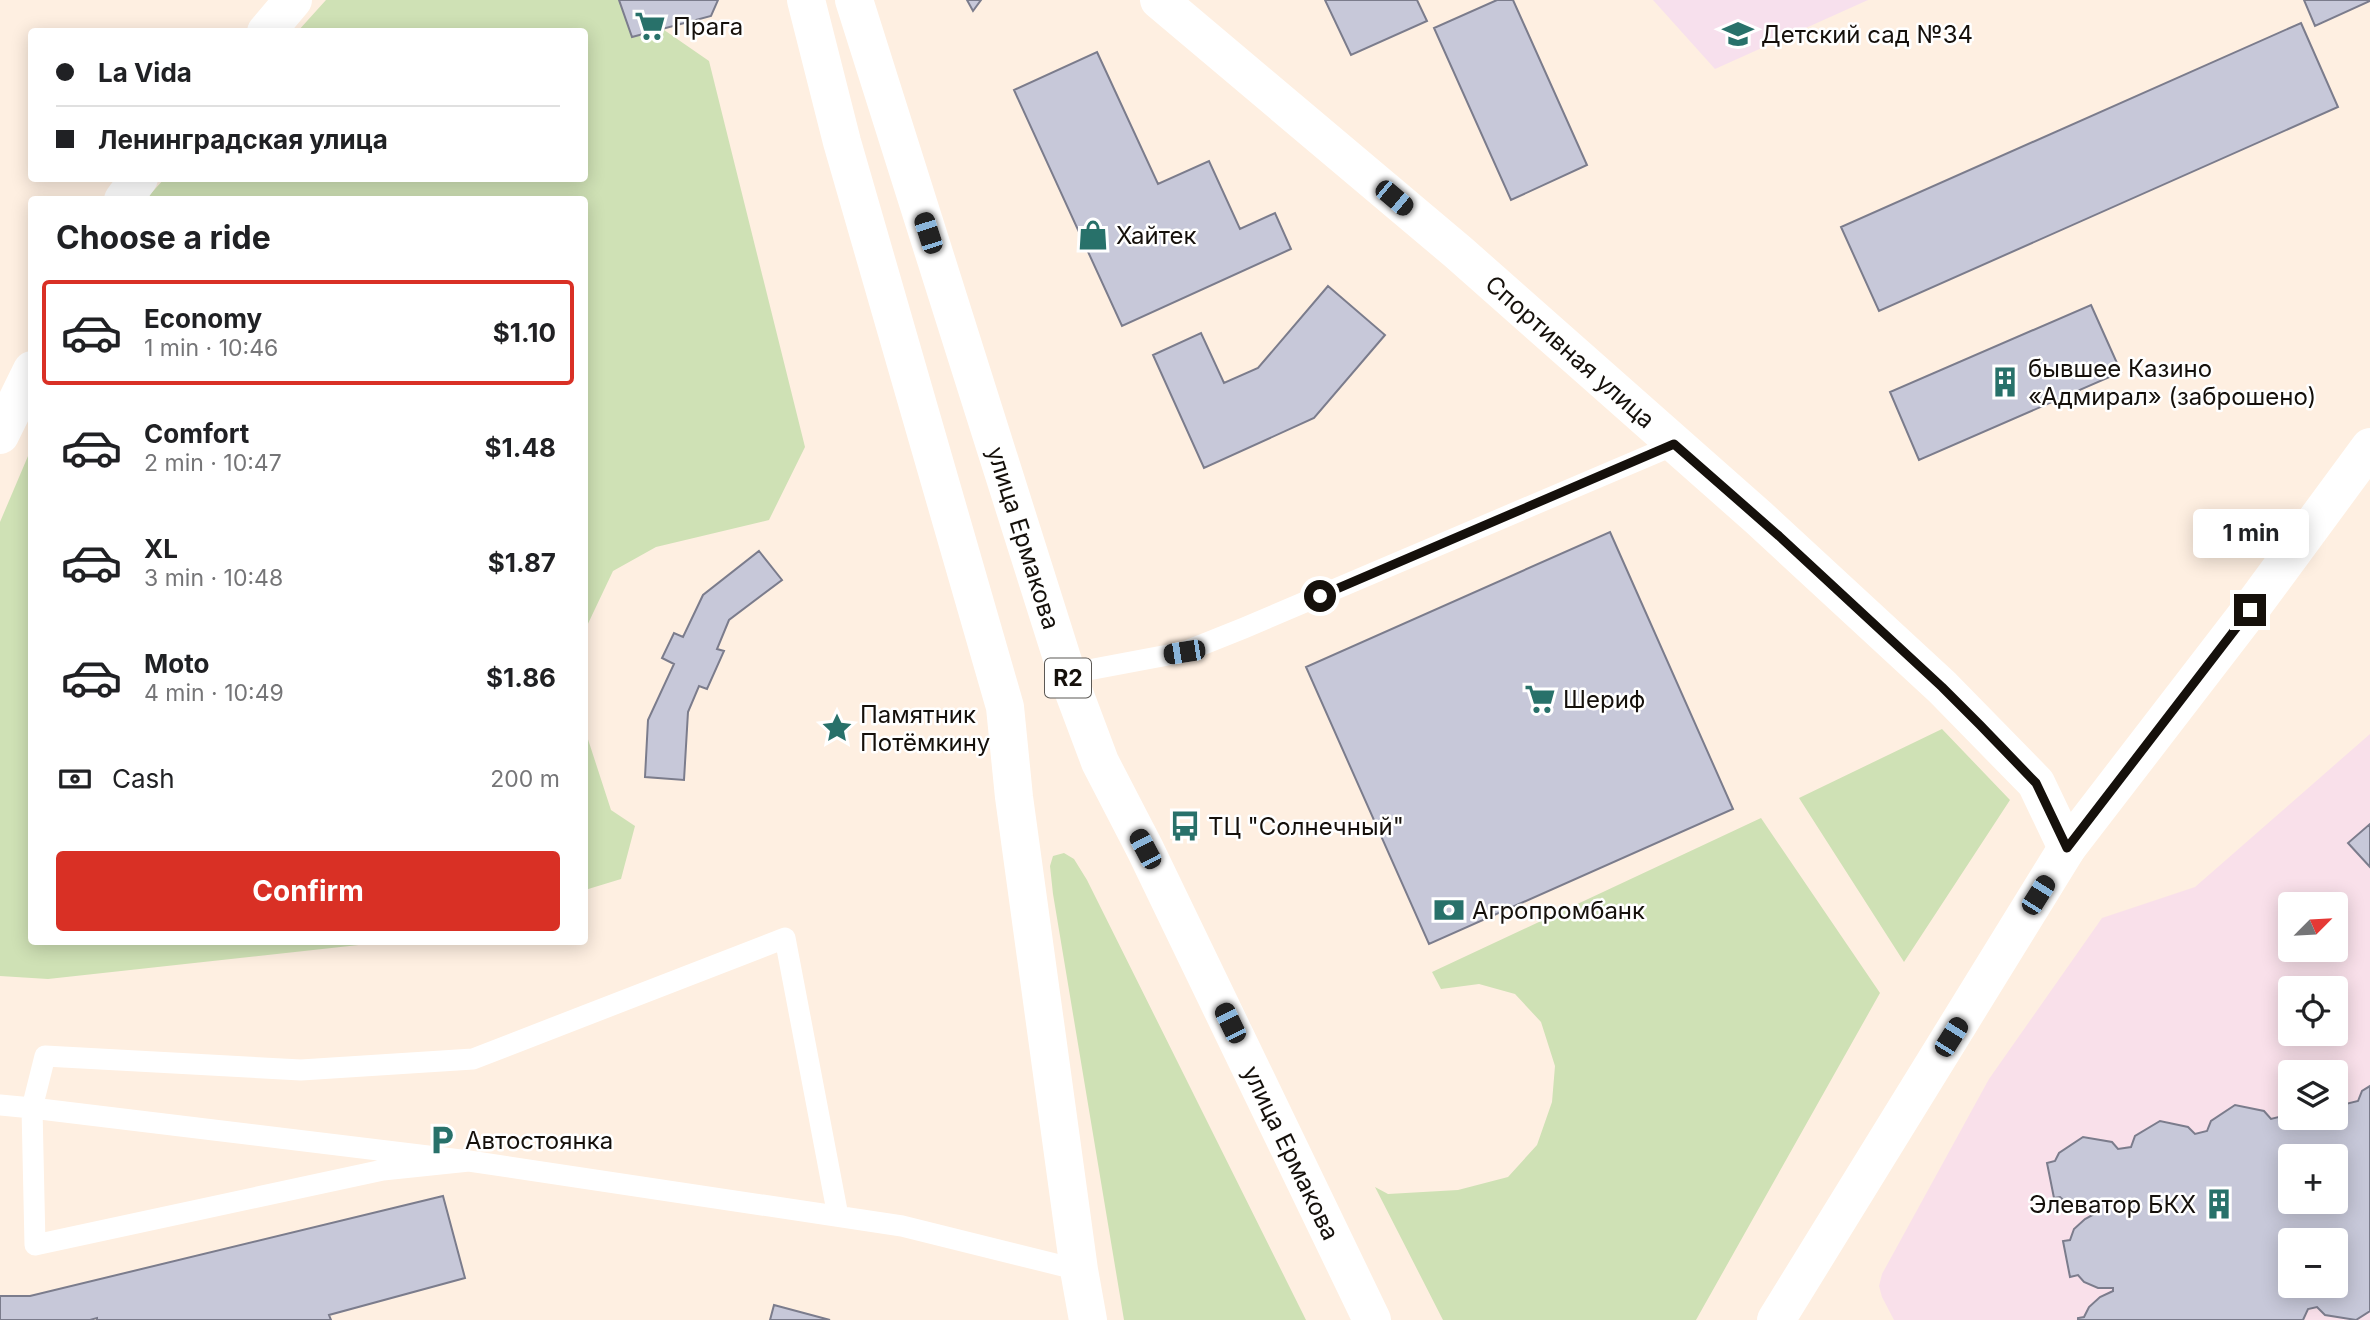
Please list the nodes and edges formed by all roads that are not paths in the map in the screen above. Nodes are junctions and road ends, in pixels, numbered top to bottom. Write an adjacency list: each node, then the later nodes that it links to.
1 (293, 0): 5 (main road)
2 (806, 0): 16 (main road)
3 (854, 0): 10 (main road, улица Ермакова / R2)
4 (1159, 0): 8 (main road, Спортивная улица)
5 (268, 28)
6 (28, 378): 7 (main road)
7 (0, 435)
8 (1674, 444): 10 (lane); 11 (main road, Спортивная улица)
9 (2370, 447): 11 (main road)
10 (1067, 674): 18 (main road, улица Ермакова / R2)
11 (2067, 848): 19 (main road)
12 (0, 1105): 13 (lane)
13 (32, 1108): 14 (lane); 14 (lane); 15 (lane)
14 (469, 1161): 15 (lane)
15 (838, 1216): 16 (lane)
16 (1079, 1270): 17 (main road)
17 (1087, 1320)
18 (1372, 1320)
19 (1776, 1320)

